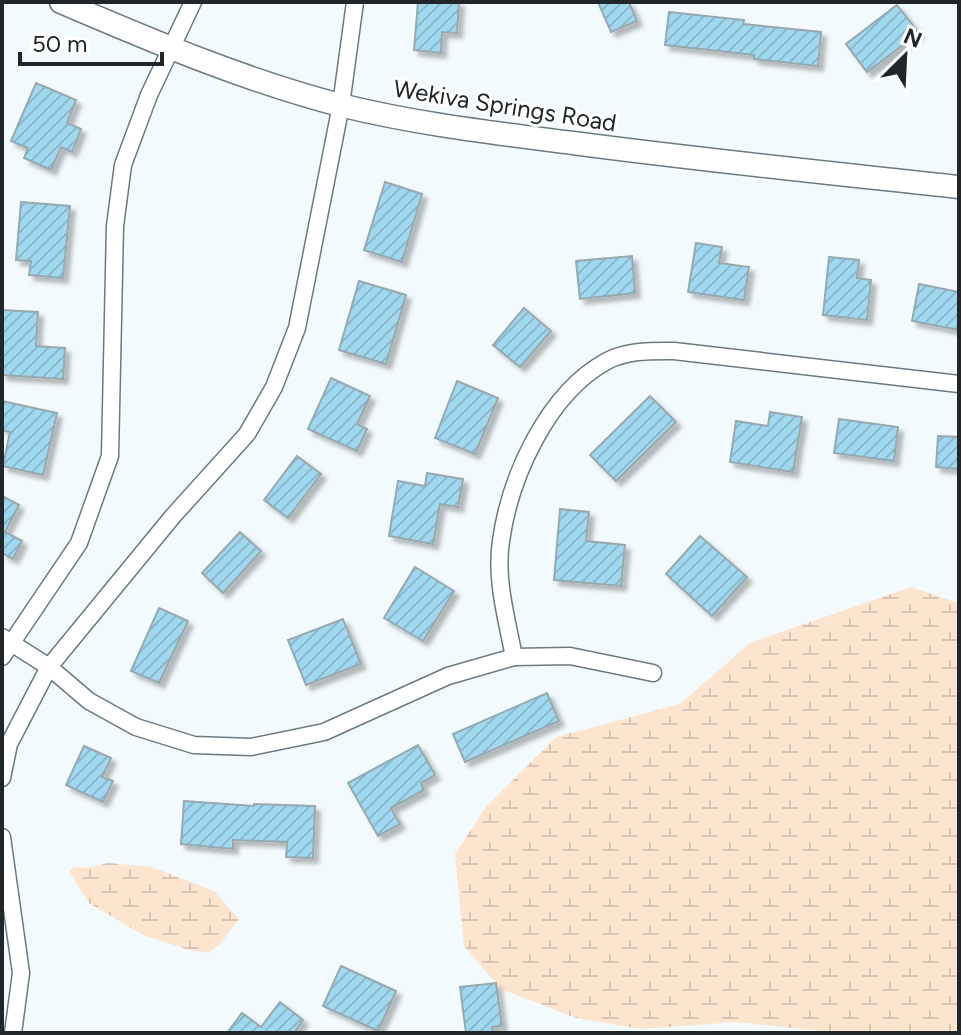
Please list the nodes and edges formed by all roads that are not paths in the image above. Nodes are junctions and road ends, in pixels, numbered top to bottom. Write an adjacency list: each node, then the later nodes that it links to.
1 (61, 2): 4 (main road, Wekiva Springs Road)
2 (193, 2): 4 (street)
3 (355, 2): 5 (street)
4 (172, 49): 5 (main road, Wekiva Springs Road); 8 (street)
5 (341, 105): 6 (main road, Wekiva Springs Road); 10 (street)
6 (959, 187)
7 (959, 384): 9 (street)
8 (5, 645): 10 (street)
9 (514, 657): 10 (street); 11 (street)
10 (49, 667): 12 (street)
11 (653, 673)
12 (2, 778)
13 (2, 837): 14 (street)
14 (13, 1033)

